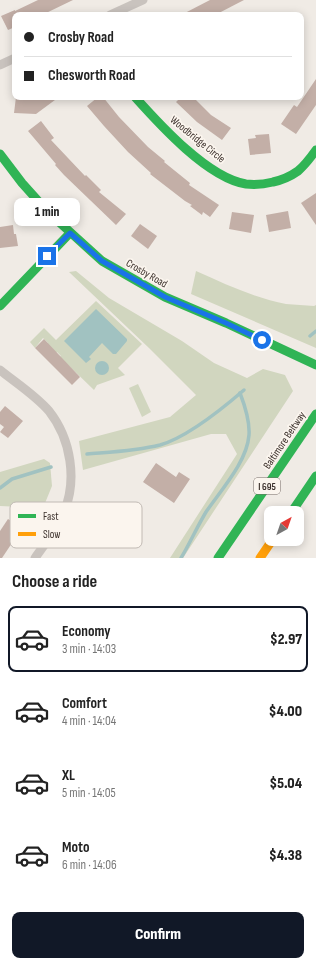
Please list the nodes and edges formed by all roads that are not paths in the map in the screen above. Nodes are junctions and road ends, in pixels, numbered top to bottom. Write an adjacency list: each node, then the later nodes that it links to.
1 (143, 0): 2 (street)
2 (117, 12)
3 (12, 59): 4 (street)
4 (0, 65)
5 (138, 100): 6 (main road, Woodbridge Circle)
6 (316, 150)
7 (0, 154): 8 (main road, Crosby Road)
8 (70, 233): 9 (main road); 10 (main road, Crosby Road)
9 (0, 306)
10 (316, 365)
11 (0, 370): 14 (street)
12 (316, 414): 19 (main road, Baltimore Beltway / I 695)
13 (316, 476): 15 (main road)
14 (67, 502)
15 (296, 506)
16 (268, 546): 20 (main road)
17 (42, 548): 18 (street)
18 (35, 558)
19 (218, 558)
20 (260, 558)

